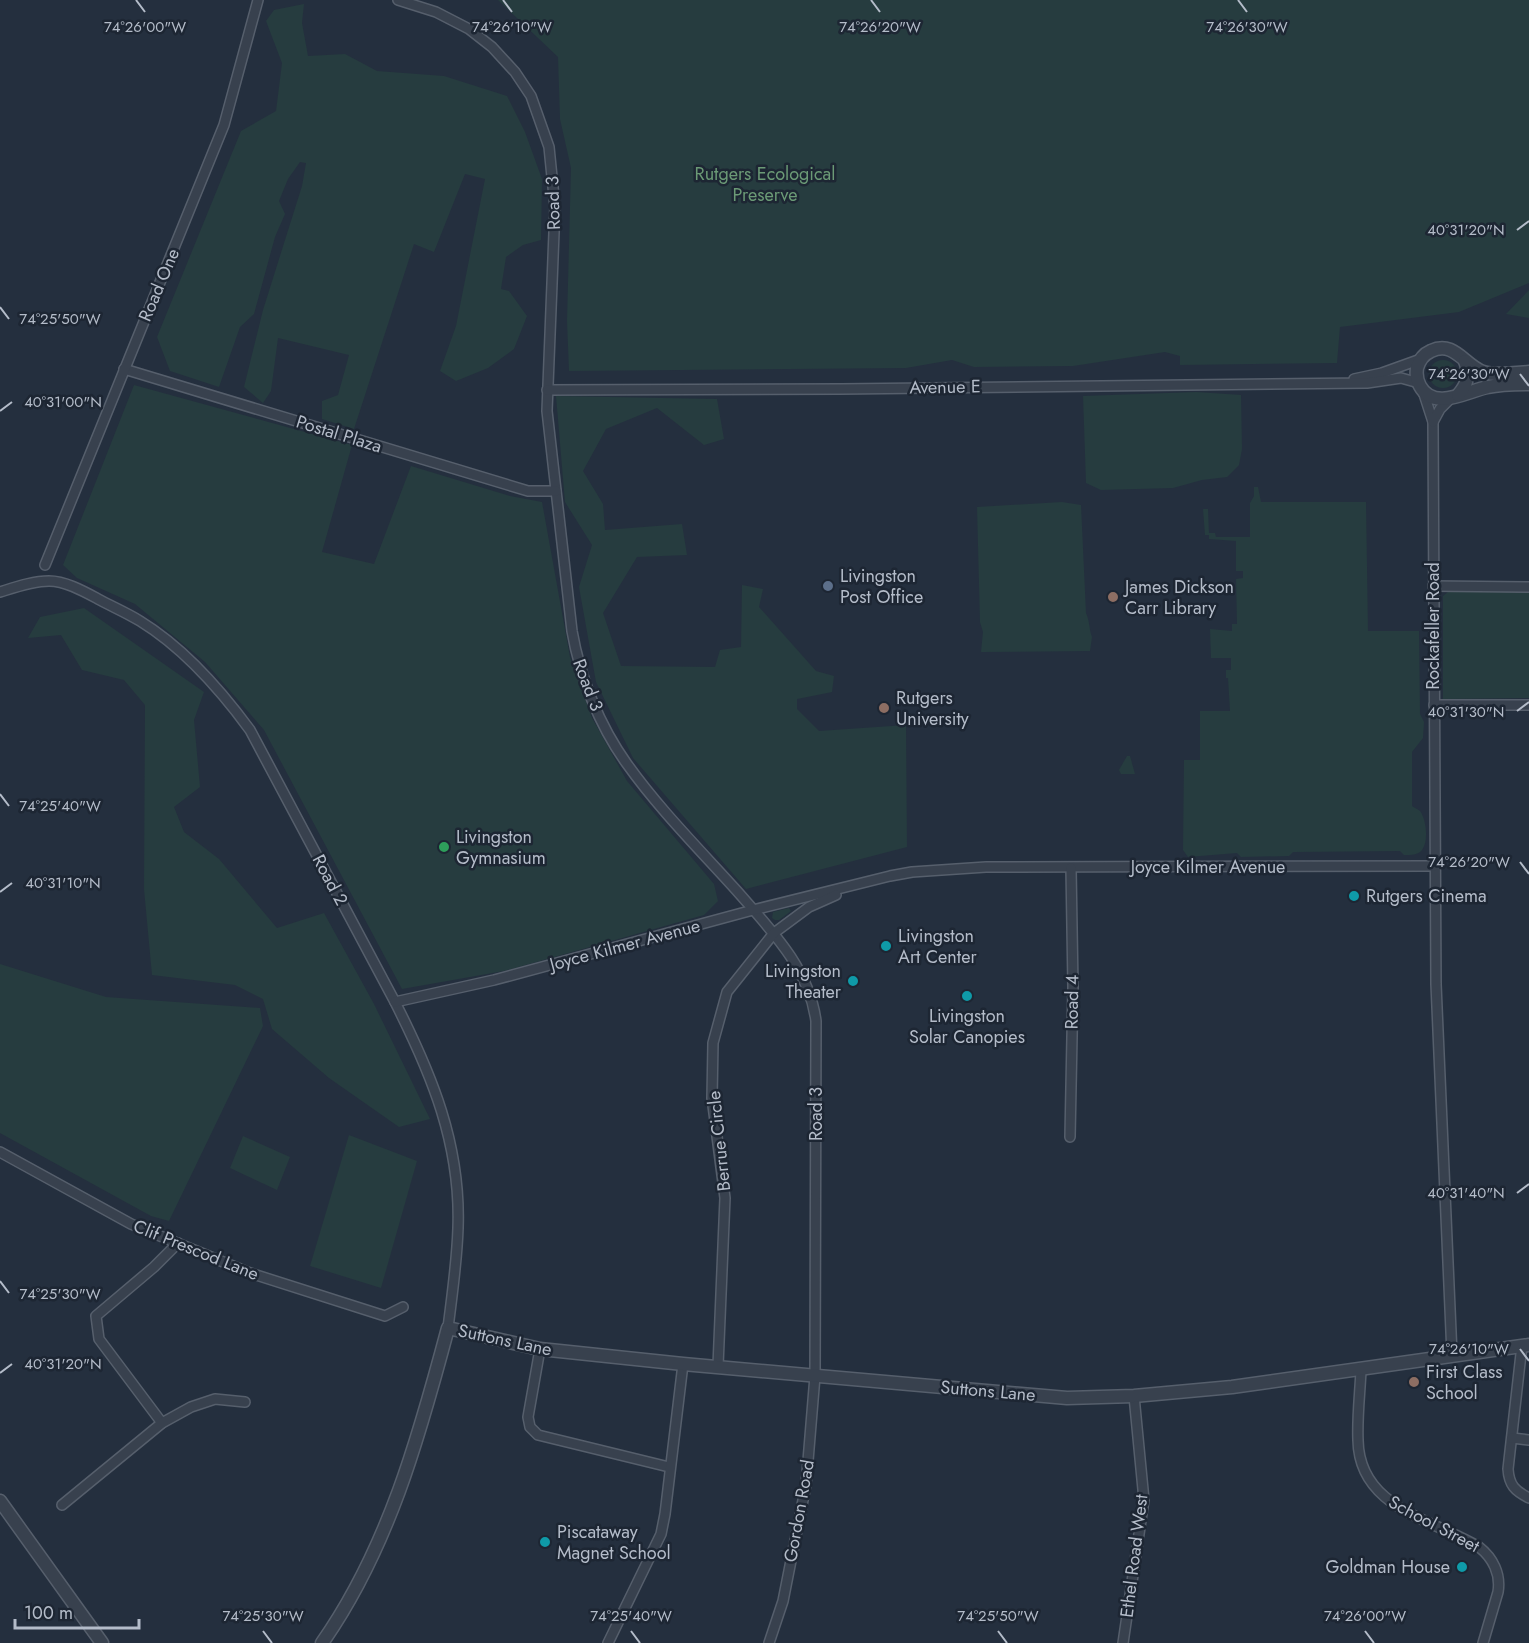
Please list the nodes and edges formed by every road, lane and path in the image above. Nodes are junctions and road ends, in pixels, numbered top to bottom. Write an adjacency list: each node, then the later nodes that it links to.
1 (258, 0): 5 (street, Road One)
2 (398, 0): 10 (street, Road 3)
3 (1421, 359): 4 (street, Avenue E); 7 (street, Avenue E); 9 (street)
4 (1464, 360): 6 (street, Avenue E); 11 (street)
5 (124, 369): 13 (street, Postal Plaza); 14 (street, Road One)
6 (1529, 372)
7 (1343, 382): 9 (street, Avenue E); 10 (street, Avenue E)
8 (1529, 384): 11 (street, Avenue E)
9 (1421, 387): 11 (street, Avenue E); 12 (street, Rockafeller Road)
10 (547, 390): 13 (street, Road 3)
11 (1454, 396): 12 (street)
12 (1432, 422): 15 (street, Rockafeller Road)
13 (556, 490): 23 (street, Road 3)
14 (45, 565)
15 (1433, 586): 16 (street); 18 (street, Rockafeller Road)
16 (1529, 587)
17 (0, 592): 25 (street, Road 2)
18 (1434, 705): 19 (street); 20 (street, Rockafeller Road)
19 (1529, 705)
20 (1434, 866): 21 (street, Joyce Kilmer Avenue); 33 (street)
21 (1071, 868): 22 (street, Joyce Kilmer Avenue); 26 (street, Road 4)
22 (854, 886): 23 (street, Joyce Kilmer Avenue); 24 (street, Joyce Kilmer Avenue)
23 (753, 910): 24 (street, Road 3); 25 (street, Joyce Kilmer Avenue)
24 (774, 933): 35 (street, Berrue Circle); 37 (street, Road 3)
25 (395, 1002): 30 (street, Road 2)
26 (1070, 1137)
27 (0, 1152): 28 (street, Clif Prescod Lane)
28 (178, 1243): 29 (street, Clif Prescod Lane); 40 (street)
29 (403, 1307)
30 (448, 1328): 32 (street, Suttons Lane); 48 (street)
31 (1526, 1345): 33 (street, Suttons Lane); 41 (street)
32 (540, 1349): 34 (street, Suttons Lane); 43 (street)
33 (1452, 1355): 36 (street, Suttons Lane)
34 (683, 1365): 35 (street, Suttons Lane); 43 (street)
35 (718, 1366): 37 (street, Suttons Lane)
36 (1361, 1370): 38 (street, Suttons Lane); 52 (street, School Street)
37 (815, 1376): 38 (street, Suttons Lane); 50 (street, Gordon Road)
38 (1134, 1396): 51 (street, Ethel Road West)
39 (245, 1402): 40 (street)
40 (162, 1423): 46 (street)
41 (1512, 1437): 42 (street); 44 (street)
42 (1529, 1440)
43 (669, 1467): 49 (street)
44 (1529, 1498)
45 (0, 1501): 47 (street)
46 (62, 1505)
47 (102, 1643)
48 (322, 1643)
49 (608, 1643)
50 (769, 1643)
51 (1123, 1643)
52 (1483, 1643)

